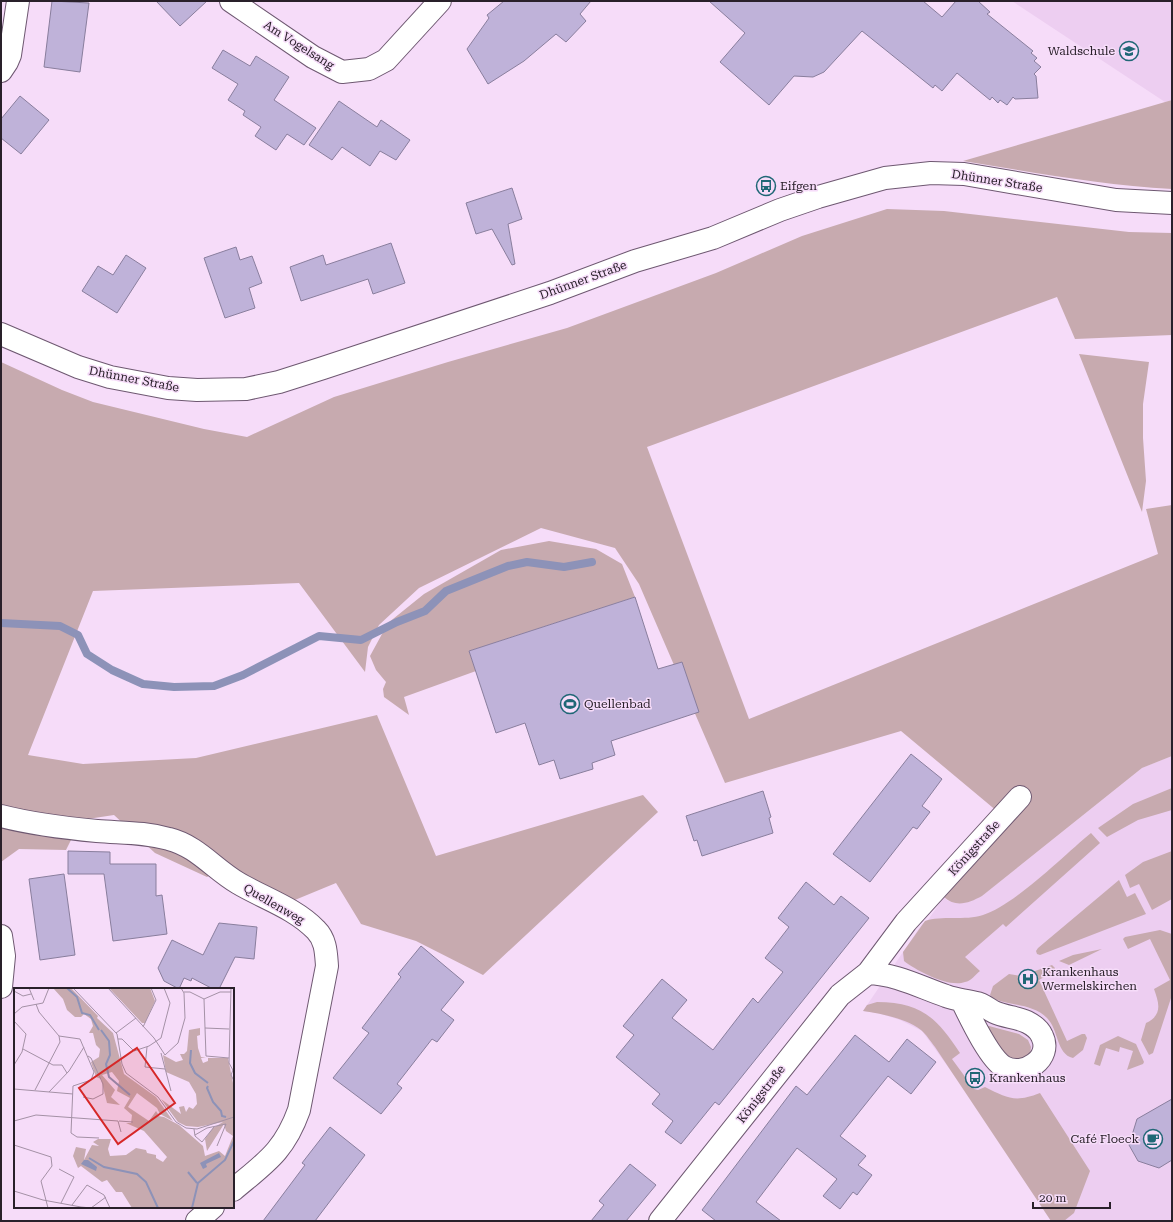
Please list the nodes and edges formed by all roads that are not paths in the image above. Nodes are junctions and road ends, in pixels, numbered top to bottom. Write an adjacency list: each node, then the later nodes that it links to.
1 (18, 1): 4 (street)
2 (231, 1): 3 (street, Am Vogelsang)
3 (440, 1)
4 (1, 71)
5 (1172, 203): 6 (street, Dhünner Straße)
6 (1, 334)
7 (1020, 797): 10 (street, Königstraße)
8 (1, 816): 13 (street, Quellenweg)
9 (1, 936): 11 (street)
10 (868, 973): 12 (street); 16 (street, Königstraße)
11 (1, 986)
12 (962, 1001)
13 (234, 1189)
14 (212, 1208): 15 (street)
15 (197, 1221)
16 (660, 1221)

